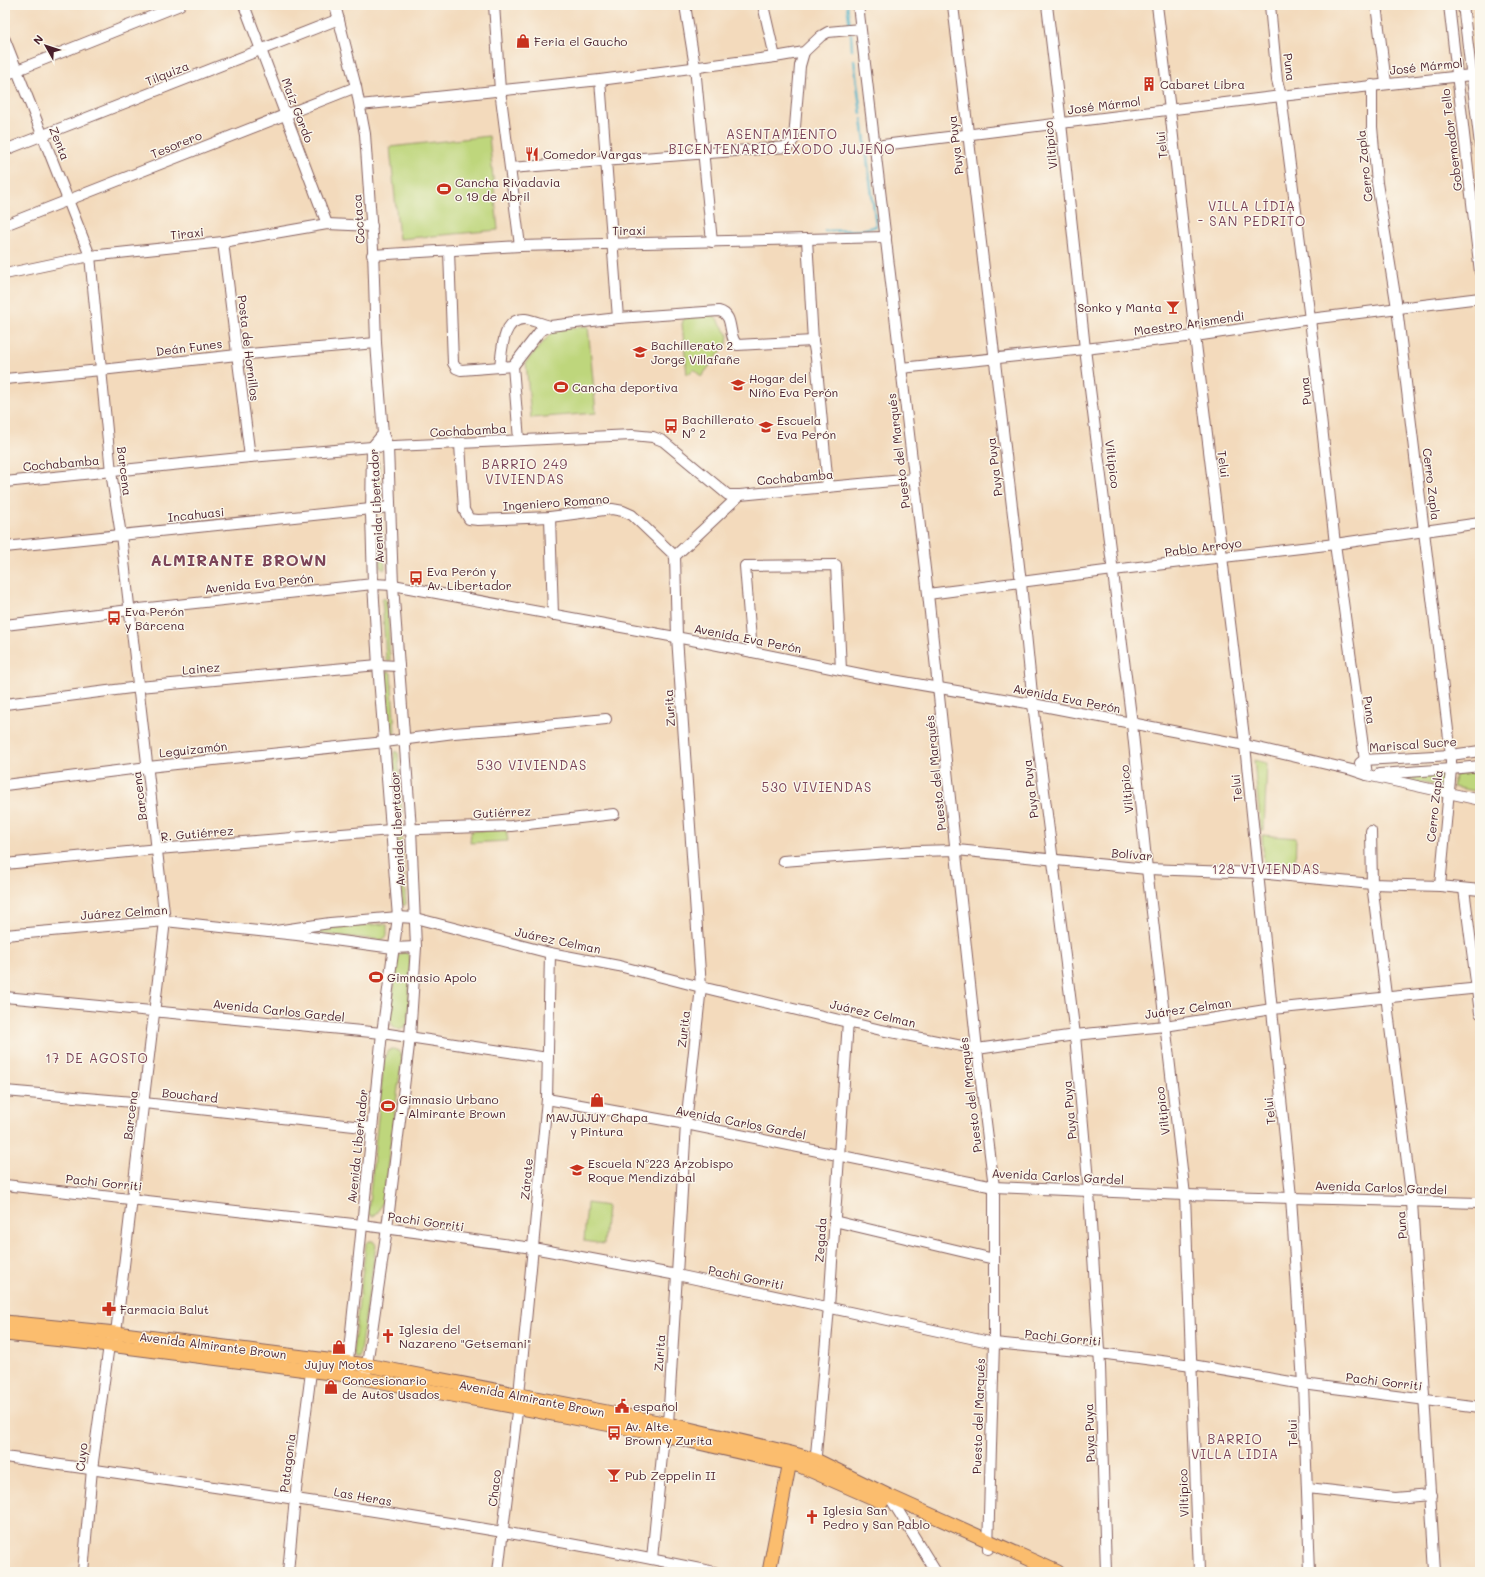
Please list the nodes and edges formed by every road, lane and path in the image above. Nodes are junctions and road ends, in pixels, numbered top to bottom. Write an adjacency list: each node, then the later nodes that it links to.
1 (180, 5): 22 (street)
2 (244, 5): 18 (street, Maíz Gordo)
3 (335, 5): 15 (street, Coctaca)
4 (494, 5): 30 (street)
5 (685, 5): 21 (street)
6 (763, 5): 20 (street)
7 (858, 5): 16 (street, Puesto del Marqués)
8 (953, 5): 36 (street, Puya Puya)
9 (1047, 5): 35 (street, Viltipico)
10 (1157, 5): 33 (street, Telui)
11 (1270, 5): 31 (street, Puna)
12 (1376, 5): 27 (street)
13 (1449, 5): 25 (street, Gobernador Tello)
14 (1464, 5): 23 (street)
15 (338, 19): 18 (street, Tilquiza); 29 (street, Coctaca)
16 (860, 29): 19 (street); 39 (street, Puesto del Marqués)
17 (5, 40): 22 (street, Zenta)
18 (261, 50): 34 (street, Maíz Gordo); 37 (street, Tilquiza)
19 (804, 52): 20 (street); 41 (street)
20 (775, 57): 21 (street)
21 (695, 66): 26 (street); 41 (street)
22 (17, 71): 24 (street); 37 (street, Zenta)
23 (1476, 74): 25 (street, José Mármol); 38 (street)
24 (5, 75)
25 (1456, 76): 27 (street, José Mármol); 57 (street, Gobernador Tello)
26 (600, 80): 30 (street); 42 (street)
27 (1386, 84): 28 (street, José Mármol)
28 (1372, 85): 31 (street, José Mármol); 60 (street, Cerro Zapla)
29 (356, 87): 32 (street, Coctaca); 34 (street, Tesorero)
30 (500, 90): 32 (street); 43 (street)
31 (1281, 96): 33 (street, José Mármol); 62 (street, Puna)
32 (360, 105): 47 (street, Coctaca)
33 (1170, 110): 35 (street, José Mármol); 64 (street, Telui)
34 (286, 114): 44 (street, Tesorero); 46 (street, Maíz Gordo)
35 (1061, 123): 36 (street, José Mármol); 67 (street, Viltipico)
36 (967, 134): 39 (street, José Mármol); 69 (street, Puya Puya)
37 (43, 136): 40 (street, Tilquiza); 44 (street, Zenta)
38 (1480, 145)
39 (875, 146): 48 (street, Puesto del Marqués)
40 (5, 150)
41 (704, 152): 42 (street); 51 (street)
42 (606, 160): 43 (street); 52 (street)
43 (510, 168): 53 (street)
44 (69, 200): 45 (street, Tesorero); 56 (street, Zenta)
45 (5, 224)
46 (327, 224): 47 (street, Tiraxi); 50 (street, Tiraxi)
47 (372, 226): 55 (street, Coctaca)
48 (886, 237): 49 (street, Tiraxi); 72 (street, Puesto del Marqués)
49 (807, 239): 51 (street, Tiraxi); 65 (street)
50 (223, 242): 56 (street, Tiraxi); 68 (street, Posta de Hornillos)
51 (712, 242): 52 (street, Tiraxi)
52 (613, 243): 53 (street, Tiraxi); 61 (street)
53 (520, 246): 54 (street, Tiraxi)
54 (449, 251): 55 (street, Tiraxi); 71 (street)
55 (372, 255): 66 (street, Coctaca)
56 (90, 256): 58 (street, Tiraxi); 73 (street, Barcena)
57 (1480, 272)
58 (5, 274)
59 (1480, 298): 60 (street, Maestro Arismendi)
60 (1397, 308): 62 (street, Maestro Arismendi); 90 (street, Cerro Zapla)
61 (618, 318): 63 (street); 65 (street)
62 (1310, 319): 64 (street, Maestro Arismendi); 92 (street, Puna)
63 (550, 326): 70 (street); 71 (street)
64 (1195, 336): 67 (street, Maestro Arismendi); 95 (street, Telui)
65 (813, 341): 84 (street)
66 (376, 343): 68 (street, Deán Funes); 75 (street, Coctaca)
67 (1085, 349): 69 (street, Maestro Arismendi); 96 (street, Viltipico)
68 (237, 355): 73 (street, Deán Funes); 80 (street, Posta de Hornillos)
69 (994, 358): 72 (street, Maestro Arismendi); 97 (street, Puya Puya)
70 (513, 366): 71 (street); 76 (street)
71 (500, 367)
72 (901, 368): 82 (street, Puesto del Marqués)
73 (101, 370): 74 (street, Deán Funes); 81 (street, Barcena)
74 (5, 379)
75 (383, 434): 78 (street, Avenida Libertador); 79 (street, Avenida Libertador)
76 (519, 440): 77 (street, Cochabamba); 85 (street, Cochabamba)
77 (460, 444): 79 (street, Cochabamba); 88 (street, Ingeniero Romano)
78 (372, 447): 79 (street, Cochabamba); 80 (street, Cochabamba); 87 (street, Avenida Libertador)
79 (388, 447): 86 (street, Avenida Libertador)
80 (250, 457): 81 (street, Cochabamba)
81 (111, 472): 83 (street, Cochabamba); 91 (street, Barcena)
82 (914, 478): 84 (street, Cochabamba); 100 (street, Puesto del Marqués)
83 (5, 482)
84 (828, 487): 85 (street, Cochabamba)
85 (740, 495): 94 (street)
86 (390, 507): 87 (street, Incahuasi); 99 (street, Avenida Libertador)
87 (371, 509): 91 (street, Incahuasi); 98 (street, Avenida Libertador)
88 (550, 516): 94 (street, Ingeniero Romano); 102 (street)
89 (1480, 523): 90 (street, Pablo Arroyo)
90 (1425, 532): 92 (street, Pablo Arroyo); 119 (street, Cerro Zapla)
91 (121, 535): 93 (street, Incahuasi); 101 (street, Barcena)
92 (1335, 544): 95 (street, Pablo Arroyo); 120 (street, Puna)
93 (5, 547)
94 (675, 556): 104 (street, Zurita)
95 (1223, 558): 96 (street, Pablo Arroyo); 117 (street, Telui)
96 (1113, 570): 97 (street, Pablo Arroyo); 114 (street, Viltipico)
97 (1021, 583): 100 (street, Pablo Arroyo); 112 (street, Puya Puya)
98 (373, 584): 99 (street, Avenida Eva Perón); 101 (street, Avenida Eva Perón); 106 (street, Avenida Libertador)
99 (393, 585): 102 (street, Avenida Eva Perón); 107 (street, Avenida Libertador)
100 (928, 594): 110 (street, Puesto del Marqués)
101 (130, 610): 103 (street, Avenida Eva Perón); 109 (street, Barcena)
102 (553, 615): 104 (street, Avenida Eva Perón)
103 (5, 625)
104 (677, 637): 105 (street, Avenida Eva Perón); 152 (street, Zurita)
105 (752, 652): 108 (street, Avenida Eva Perón); 108 (street)
106 (378, 666): 107 (street, Lainez); 109 (street, Lainez); 116 (street, Avenida Libertador)
107 (399, 666): 115 (street, Avenida Libertador)
108 (841, 670): 110 (street, Avenida Eva Perón)
109 (139, 687): 111 (street, Lainez); 122 (street, Barcena)
110 (938, 687): 112 (street, Avenida Eva Perón); 134 (street, Puesto del Marqués)
111 (5, 704)
112 (1033, 704): 114 (street, Avenida Eva Perón); 135 (street, Puya Puya)
113 (606, 718): 115 (street, Leguizamón)
114 (1132, 724): 117 (street, Avenida Eva Perón); 138 (street, Viltipico)
115 (405, 740): 116 (street, Leguizamón); 130 (street, Avenida Libertador)
116 (385, 742): 122 (street, Leguizamón); 131 (street, Avenida Libertador)
117 (1245, 746): 123 (street, Avenida Eva Perón); 139 (street, Telui)
118 (1480, 751): 119 (street, Mariscal Sucre)
119 (1451, 755): 120 (street, Mariscal Sucre); 124 (street, Cerro Zapla)
120 (1364, 760): 123 (street, Mariscal Sucre); 125 (street, Puna)
121 (1480, 766): 124 (street)
122 (148, 767): 126 (street, Leguizamón); 133 (street, Barcena)
123 (1352, 770): 125 (street, Avenida Eva Perón)
124 (1451, 770): 125 (street); 127 (street, Cerro Zapla)
125 (1367, 775): 127 (street, Avenida Eva Perón)
126 (5, 785)
127 (1448, 793): 128 (street, Avenida Eva Perón); 141 (street, Cerro Zapla)
128 (1480, 800)
129 (614, 814): 130 (street, Gutiérrez)
130 (411, 829): 131 (street, Gutiérrez); 145 (street, Avenida Libertador)
131 (391, 830): 133 (street, R. Gutiérrez); 144 (street, Avenida Libertador)
132 (1371, 831): 140 (street, Puna)
133 (158, 849): 137 (street, R. Gutiérrez); 146 (street, Barcena)
134 (957, 850): 135 (street, Bolívar); 136 (street, Bolívar); 164 (street, Puesto del Marqués)
135 (1052, 858): 138 (street, Bolívar); 162 (street, Puya Puya)
136 (783, 860)
137 (5, 864)
138 (1147, 869): 139 (street, Bolívar); 160 (street, Viltipico)
139 (1258, 873): 140 (street, Bolívar); 156 (street, Telui)
140 (1372, 884): 141 (street, Bolívar); 155 (street, Puna)
141 (1440, 886): 142 (street, Bolívar)
142 (1464, 889): 143 (street, Bolívar); 153 (street)
143 (1480, 890)
144 (398, 917): 145 (street, Juárez Celman); 147 (street, Juárez Celman); 150 (street, Avenida Libertador)
145 (415, 918): 149 (street, Avenida Libertador); 151 (street, Juárez Celman)
146 (165, 921): 147 (street, Juárez Celman); 148 (street, Juárez Celman); 157 (street, Barcena)
147 (269, 932): 150 (street, Juárez Celman)
148 (5, 935)
149 (416, 947): 150 (street, Juárez Celman); 163 (street, Avenida Libertador)
150 (393, 948): 161 (street, Avenida Libertador)
151 (550, 953): 152 (street, Juárez Celman); 165 (street, Zárate)
152 (701, 988): 159 (street, Juárez Celman); 169 (street, Zurita)
153 (1479, 988): 155 (street, Juárez Celman); 158 (street)
154 (5, 997): 157 (street, Avenida Carlos Gardel)
155 (1387, 997): 156 (street, Juárez Celman); 178 (street, Puna)
156 (1272, 1009): 160 (street, Juárez Celman); 176 (street, Telui)
157 (155, 1011): 161 (street, Avenida Carlos Gardel); 168 (street, Barcena)
158 (1480, 1013)
159 (848, 1022): 164 (street, Juárez Celman); 171 (street, Zegada)
160 (1165, 1026): 162 (street, Juárez Celman); 175 (street, Viltipico)
161 (382, 1033): 163 (street, Avenida Carlos Gardel); 170 (street, Avenida Libertador)
162 (1075, 1035): 164 (street, Juárez Celman); 174 (street, Puya Puya)
163 (410, 1037): 165 (street, Avenida Carlos Gardel); 182 (street, Avenida Libertador)
164 (977, 1048): 173 (street, Puesto del Marqués)
165 (548, 1058): 167 (street, Zárate)
166 (5, 1091): 168 (street, Bouchard)
167 (547, 1099): 169 (street, Avenida Carlos Gardel); 183 (street, Zárate)
168 (144, 1103): 170 (street, Bouchard); 177 (street, Barcena)
169 (686, 1124): 171 (street, Avenida Carlos Gardel); 185 (street, Zurita)
170 (372, 1128): 181 (street, Avenida Libertador)
171 (839, 1155): 173 (street, Avenida Carlos Gardel); 180 (street, Zegada)
172 (5, 1184): 177 (street, Pachi Gorriti)
173 (994, 1187): 174 (street, Avenida Carlos Gardel); 184 (street, Puesto del Marqués)
174 (1089, 1192): 175 (street, Avenida Carlos Gardel); 192 (street, Puya Puya)
175 (1185, 1195): 176 (street, Avenida Carlos Gardel); 195 (street, Viltipico)
176 (1291, 1197): 178 (street, Avenida Carlos Gardel); 198 (street, Telui)
177 (133, 1198): 181 (street, Pachi Gorriti); 188 (street, Barcena)
178 (1412, 1202): 179 (street, Avenida Carlos Gardel); 199 (street, Puna)
179 (1480, 1203)
180 (834, 1221): 184 (street); 186 (street, Zegada)
181 (362, 1225): 182 (street, Pachi Gorriti); 196 (street, Avenida Libertador)
182 (387, 1228): 183 (street, Pachi Gorriti); 194 (street, Avenida Libertador)
183 (533, 1248): 185 (street, Pachi Gorriti); 200 (street, Zárate)
184 (994, 1259): 190 (street, Puesto del Marqués)
185 (677, 1275): 186 (street, Pachi Gorriti); 202 (street, Zurita)
186 (829, 1307): 190 (street, Pachi Gorriti); 205 (street, Zegada)
187 (5, 1322): 188 (main road, Avenida Almirante Brown)
188 (116, 1333): 191 (street); 193 (main road, Avenida Almirante Brown)
189 (5, 1334): 191 (main road, Avenida Almirante Brown)
190 (994, 1343): 192 (street, Pachi Gorriti); 213 (street, Puesto del Marqués)
191 (109, 1345): 193 (main road, Avenida Almirante Brown); 206 (street, Cuyo)
192 (1099, 1353): 195 (street, Pachi Gorriti); 223 (street, Puya Puya)
193 (312, 1364): 196 (main road, Avenida Almirante Brown); 210 (street, Patagonia)
194 (367, 1365): 196 (main road, Avenida Almirante Brown); 197 (street, Avenida Libertador); 200 (main road, Avenida Almirante Brown)
195 (1192, 1365): 198 (street, Pachi Gorriti); 224 (street, Viltipico)
196 (347, 1369): 197 (main road, Avenida Almirante Brown)
197 (365, 1378): 200 (main road, Avenida Almirante Brown)
198 (1303, 1384): 199 (street, Pachi Gorriti); 207 (street, Telui)
199 (1425, 1400): 201 (street, Pachi Gorriti); 208 (street, Puna)
200 (518, 1401): 202 (main road, Avenida Almirante Brown); 212 (street, Chaco)
201 (1480, 1407)
202 (666, 1429): 204 (main road, Avenida Almirante Brown); 214 (street, Zurita)
203 (5, 1457): 206 (street, Las Heras)
204 (790, 1458): 205 (main road, Avenida Almirante Brown); 219 (main road)
205 (815, 1466): 209 (main road, Avenida Almirante Brown); 211 (main road, Avenida Almirante Brown)
206 (92, 1469): 210 (street, Las Heras); 215 (street, Cuyo)
207 (1308, 1488): 208 (street); 225 (street, Telui)
208 (1431, 1495): 226 (street, Puna)
209 (889, 1496): 211 (street); 213 (main road, Avenida Almirante Brown)
210 (295, 1498): 212 (street, Las Heras); 216 (street, Patagonia)
211 (898, 1510): 213 (main road, Avenida Almirante Brown); 220 (street)
212 (502, 1533): 214 (street, Las Heras); 217 (street, Chaco)
213 (988, 1545): 221 (main road, Avenida Almirante Brown); 222 (main road, Avenida Almirante Brown)
214 (652, 1559): 218 (street, Las Heras)
215 (83, 1572)
216 (288, 1572)
217 (498, 1572)
218 (715, 1572)
219 (769, 1572)
220 (936, 1572)
221 (1037, 1572)
222 (1058, 1572)
223 (1106, 1572)
224 (1199, 1572)
225 (1310, 1572)
226 (1435, 1572)

